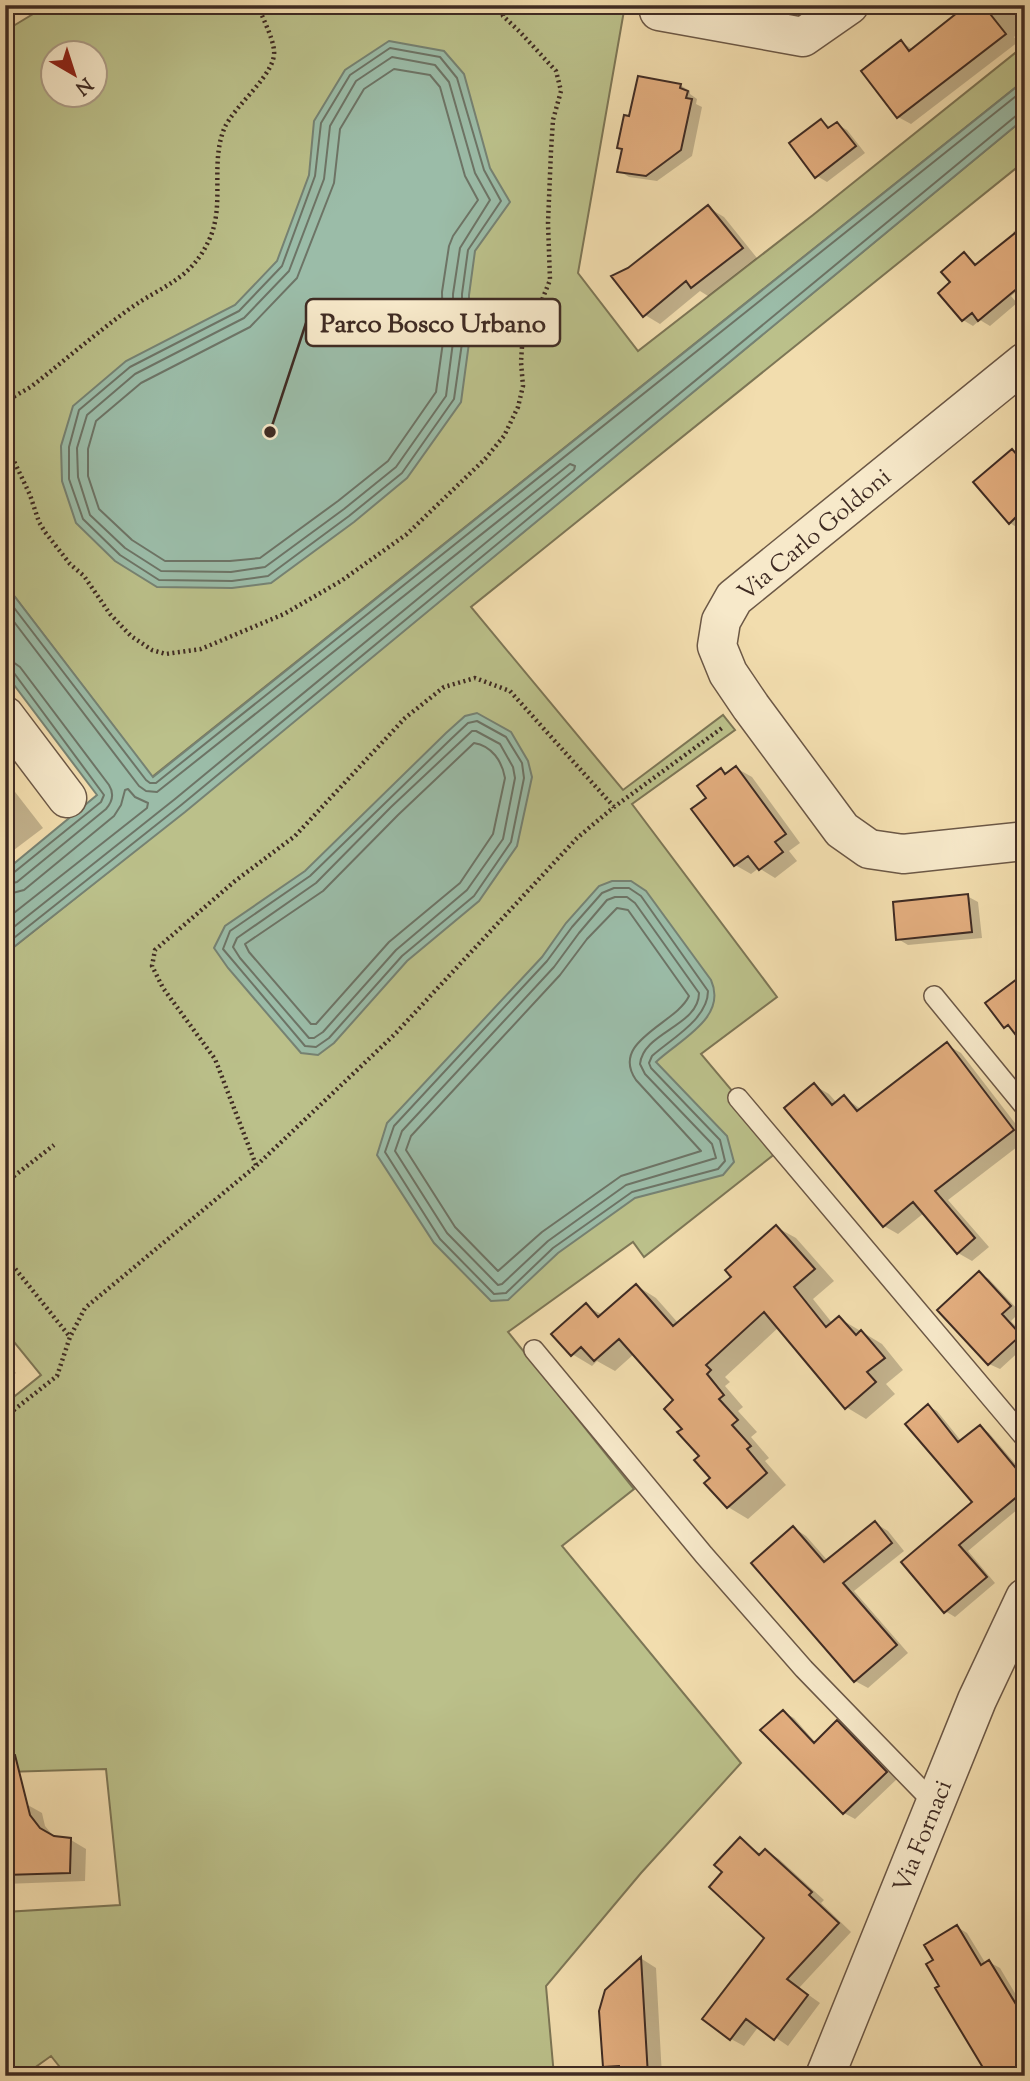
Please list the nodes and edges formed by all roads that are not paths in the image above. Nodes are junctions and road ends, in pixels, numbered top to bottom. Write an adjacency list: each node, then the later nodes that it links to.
1 (849, 5): 2 (street)
2 (659, 11)
3 (1025, 362): 6 (street, Via Carlo Goldoni)
4 (5, 716): 5 (street)
5 (67, 798)
6 (1025, 841)
7 (934, 996): 9 (lane)
8 (738, 1098): 11 (lane)
9 (1025, 1107)
10 (534, 1350): 13 (lane)
11 (1025, 1438)
12 (1025, 1598): 13 (street, Via Fornaci)
13 (935, 1804): 14 (street, Via Fornaci)
14 (825, 2076)

